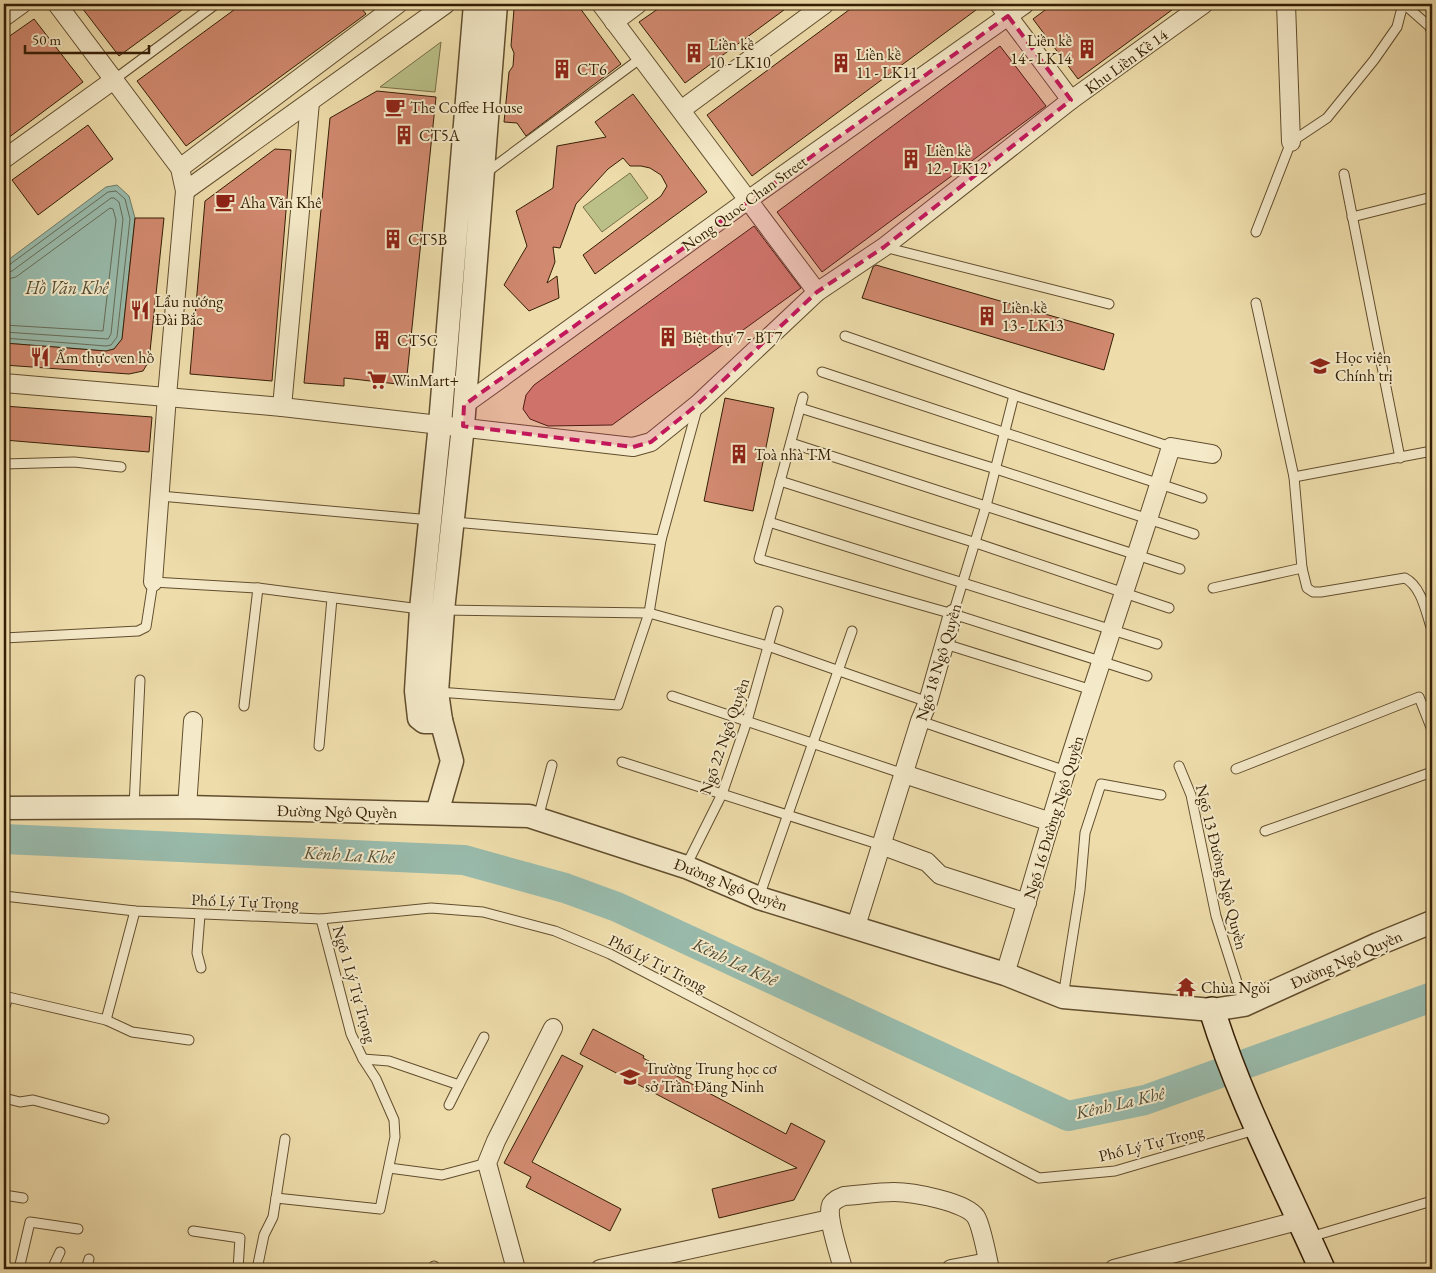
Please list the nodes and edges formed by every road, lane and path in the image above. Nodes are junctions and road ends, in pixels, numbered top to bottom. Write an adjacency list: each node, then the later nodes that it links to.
1 (22, 4): 16 (street)
2 (57, 4): 20 (street)
3 (216, 4): 20 (lane)
4 (398, 4): 26 (street)
5 (446, 4): 22 (street)
6 (475, 4): 48 (street)
7 (496, 4): 27 (street)
8 (601, 4): 17 (street)
9 (638, 4): 17 (street)
10 (824, 4): 23 (street)
11 (1025, 4): 15 (street, Nong Quoc Chan Street)
12 (1204, 4): 21 (street, Khu Liền Kề 14)
13 (1286, 4): 24 (street)
14 (1403, 4): 18 (lane); 24 (lane)
15 (1004, 10): 21 (street); 31 (street, Nong Quoc Chan Street)
16 (4, 17)
17 (614, 22): 19 (street)
18 (1432, 33)
19 (641, 58): 23 (street); 27 (lane)
20 (114, 79): 25 (street); 26 (street)
21 (1071, 100): 34 (street, Khu Liền Kề 14)
22 (310, 102): 29 (street); 45 (street)
23 (681, 110): 31 (street)
24 (1291, 142): 33 (lane)
25 (4, 159)
26 (180, 168): 29 (street)
27 (483, 174): 47 (street)
28 (1344, 174): 32 (lane)
29 (185, 191): 42 (street)
30 (1432, 197): 32 (lane)
31 (748, 200): 35 (street); 47 (street, Nong Quoc Chan Street)
32 (1352, 217): 54 (lane)
33 (1256, 232)
34 (884, 247): 35 (street, Khu Liền Kề 14); 37 (lane)
35 (817, 292): 44 (street, Khu Liền Kề 14)
36 (1256, 303): 58 (lane)
37 (1108, 304)
38 (845, 336): 41 (lane)
39 (822, 372): 49 (lane)
40 (4, 383): 42 (street)
41 (1014, 395): 49 (lane, Ngõ 18 Ngô Quyền); 51 (lane)
42 (166, 396): 45 (street); 61 (street)
43 (803, 398): 46 (lane)
44 (698, 404): 47 (street, Khu Liền Kề 14); 69 (lane)
45 (282, 407): 48 (street)
46 (800, 408): 50 (lane); 57 (lane)
47 (464, 416): 48 (street); 66 (street)
48 (440, 424): 65 (street)
49 (1005, 432): 57 (lane, Ngõ 18 Ngô Quyền); 60 (lane)
50 (791, 443): 59 (lane); 63 (lane)
51 (1171, 447): 53 (street); 60 (street, Ngõ 16 Đường Ngô Quyền)
52 (1432, 451): 54 (lane)
53 (1212, 454)
54 (1400, 458): 58 (lane)
55 (4, 464): 56 (lane)
56 (121, 468)
57 (996, 469): 63 (lane, Ngõ 18 Ngô Quyền); 64 (lane)
58 (1294, 477): 72 (lane)
59 (780, 482): 67 (lane); 70 (lane)
60 (1160, 483): 62 (lane); 64 (street, Ngõ 16 Đường Ngô Quyền)
61 (160, 496): 65 (lane); 74 (street)
62 (1202, 498)
63 (986, 506): 70 (lane, Ngõ 18 Ngô Quyền); 71 (lane)
64 (1149, 519): 68 (lane); 71 (street, Ngõ 16 Đường Ngô Quyền)
65 (429, 520): 66 (lane); 81 (street)
66 (452, 522): 69 (lane); 81 (street)
67 (769, 522): 75 (lane); 84 (lane)
68 (1194, 534)
69 (660, 540): 83 (lane)
70 (974, 542): 75 (lane, Ngõ 18 Ngô Quyền); 78 (lane)
71 (1137, 556): 73 (lane); 78 (street, Ngõ 16 Đường Ngô Quyền)
72 (1302, 568): 77 (lane); 86 (lane)
73 (1180, 569)
74 (153, 582): 76 (lane); 88 (lane)
75 (963, 583): 84 (lane, Ngõ 18 Ngô Quyền); 85 (lane)
76 (258, 588): 79 (lane); 100 (lane)
77 (1213, 588)
78 (1124, 592): 80 (lane); 85 (street, Ngõ 16 Đường Ngô Quyền)
79 (332, 598): 81 (lane); 106 (lane)
80 (1169, 608)
81 (432, 609): 83 (lane); 97 (street)
82 (778, 611): 91 (lane, Ngõ 22 Ngô Quyền)
83 (649, 613): 91 (lane); 97 (lane)
84 (952, 614): 89 (street, Ngõ 18 Ngô Quyền); 92 (lane)
85 (1111, 630): 90 (lane); 92 (street, Ngõ 16 Đường Ngô Quyền)
86 (1432, 630)
87 (852, 631): 93 (lane)
88 (4, 638)
89 (945, 644): 96 (lane); 99 (street, Ngõ 18 Ngô Quyền)
90 (1157, 644)
91 (768, 646): 93 (lane); 102 (lane, Ngõ 22 Ngô Quyền)
92 (1102, 661): 94 (lane); 96 (street, Ngõ 16 Đường Ngô Quyền)
93 (838, 672): 99 (lane); 105 (lane)
94 (1147, 676)
95 (140, 680): 116 (lane)
96 (1092, 690): 111 (street, Ngõ 16 Đường Ngô Quyền)
97 (426, 692): 119 (street)
98 (672, 696): 102 (lane)
99 (928, 702): 103 (street, Ngõ 18 Ngô Quyền)
100 (244, 706)
101 (193, 721): 117 (street)
102 (747, 721): 105 (lane); 114 (lane, Ngõ 22 Ngô Quyền)
103 (920, 721): 111 (lane); 113 (street, Ngõ 18 Ngô Quyền)
104 (1432, 730): 110 (lane)
105 (814, 744): 113 (lane); 120 (lane)
106 (320, 746)
107 (622, 762): 114 (lane)
108 (552, 765): 121 (lane)
109 (1179, 766): 138 (lane, Ngõ 13 Đường Ngô Quyền)
110 (1236, 769)
111 (1066, 771): 122 (street, Ngõ 16 Đường Ngô Quyền)
112 (1432, 772): 123 (lane)
113 (904, 774): 122 (street); 124 (street, Ngõ 18 Ngô Quyền)
114 (722, 794): 120 (lane); 125 (lane, Ngõ 22 Ngô Quyền)
115 (1161, 795): 137 (lane)
116 (134, 807): 117 (street, Đường Ngô Quyền); 118 (street, Đường Ngô Quyền)
117 (187, 807): 119 (street, Đường Ngô Quyền)
118 (4, 808)
119 (436, 813): 121 (street, Đường Ngô Quyền)
120 (786, 815): 124 (lane); 127 (lane)
121 (538, 818): 125 (street, Đường Ngô Quyền)
122 (1050, 822): 128 (street, Ngõ 16 Đường Ngô Quyền)
123 (1265, 831)
124 (881, 845): 128 (street); 133 (street, Ngõ 18 Ngô Quyền)
125 (686, 867): 127 (street, Đường Ngô Quyền)
126 (4, 896): 129 (lane, Phố Lý Tự Trọng)
127 (759, 898): 133 (street, Đường Ngô Quyền)
128 (1027, 903): 135 (street, Ngõ 16 Đường Ngô Quyền)
129 (135, 911): 130 (lane, Phố Lý Tự Trọng); 140 (lane)
130 (200, 914): 131 (lane, Phố Lý Tự Trọng); 134 (lane)
131 (321, 919): 145 (lane, Ngõ 1 Lý Tự Trọng); 150 (lane, Phố Lý Tự Trọng)
132 (1432, 922): 138 (street, Đường Ngô Quyền)
133 (856, 926): 135 (street, Đường Ngô Quyền)
134 (201, 968)
135 (1005, 974): 137 (street, Đường Ngô Quyền)
136 (6, 997): 139 (lane); 140 (lane)
137 (1063, 998): 141 (street, Đường Ngô Quyền)
138 (1244, 1005): 141 (street, Đường Ngô Quyền)
139 (4, 1010)
140 (106, 1020): 144 (lane)
141 (1215, 1020): 150 (main road)
142 (553, 1028): 152 (street)
143 (484, 1037): 146 (lane)
144 (188, 1040)
145 (363, 1059): 146 (lane); 153 (lane, Ngõ 1 Lý Tự Trọng)
146 (459, 1085): 148 (lane)
147 (4, 1098): 149 (lane)
148 (449, 1105)
149 (104, 1120)
150 (1258, 1129): 159 (main road)
151 (284, 1139): 156 (lane)
152 (487, 1163): 153 (lane); 173 (street)
153 (389, 1168): 156 (lane, Ngõ 1 Lý Tự Trọng)
154 (4, 1195): 155 (lane)
155 (23, 1198)
156 (276, 1198): 170 (lane)
157 (1432, 1201): 159 (lane)
158 (830, 1219): 164 (street); 174 (street); 175 (street)
159 (1304, 1228): 177 (street); 178 (main road)
160 (78, 1229): 165 (lane)
161 (193, 1231): 168 (lane)
162 (60, 1252): 166 (lane)
163 (89, 1259): 167 (lane)
164 (989, 1265): 176 (street)
165 (18, 1269)
166 (52, 1269)
167 (86, 1269)
168 (238, 1269): 169 (lane)
169 (243, 1269)
170 (257, 1269)
171 (296, 1269): 172 (lane)
172 (305, 1269)
173 (516, 1269)
174 (600, 1269)
175 (843, 1269)
176 (951, 1269)
177 (1114, 1269)
178 (1322, 1269)

